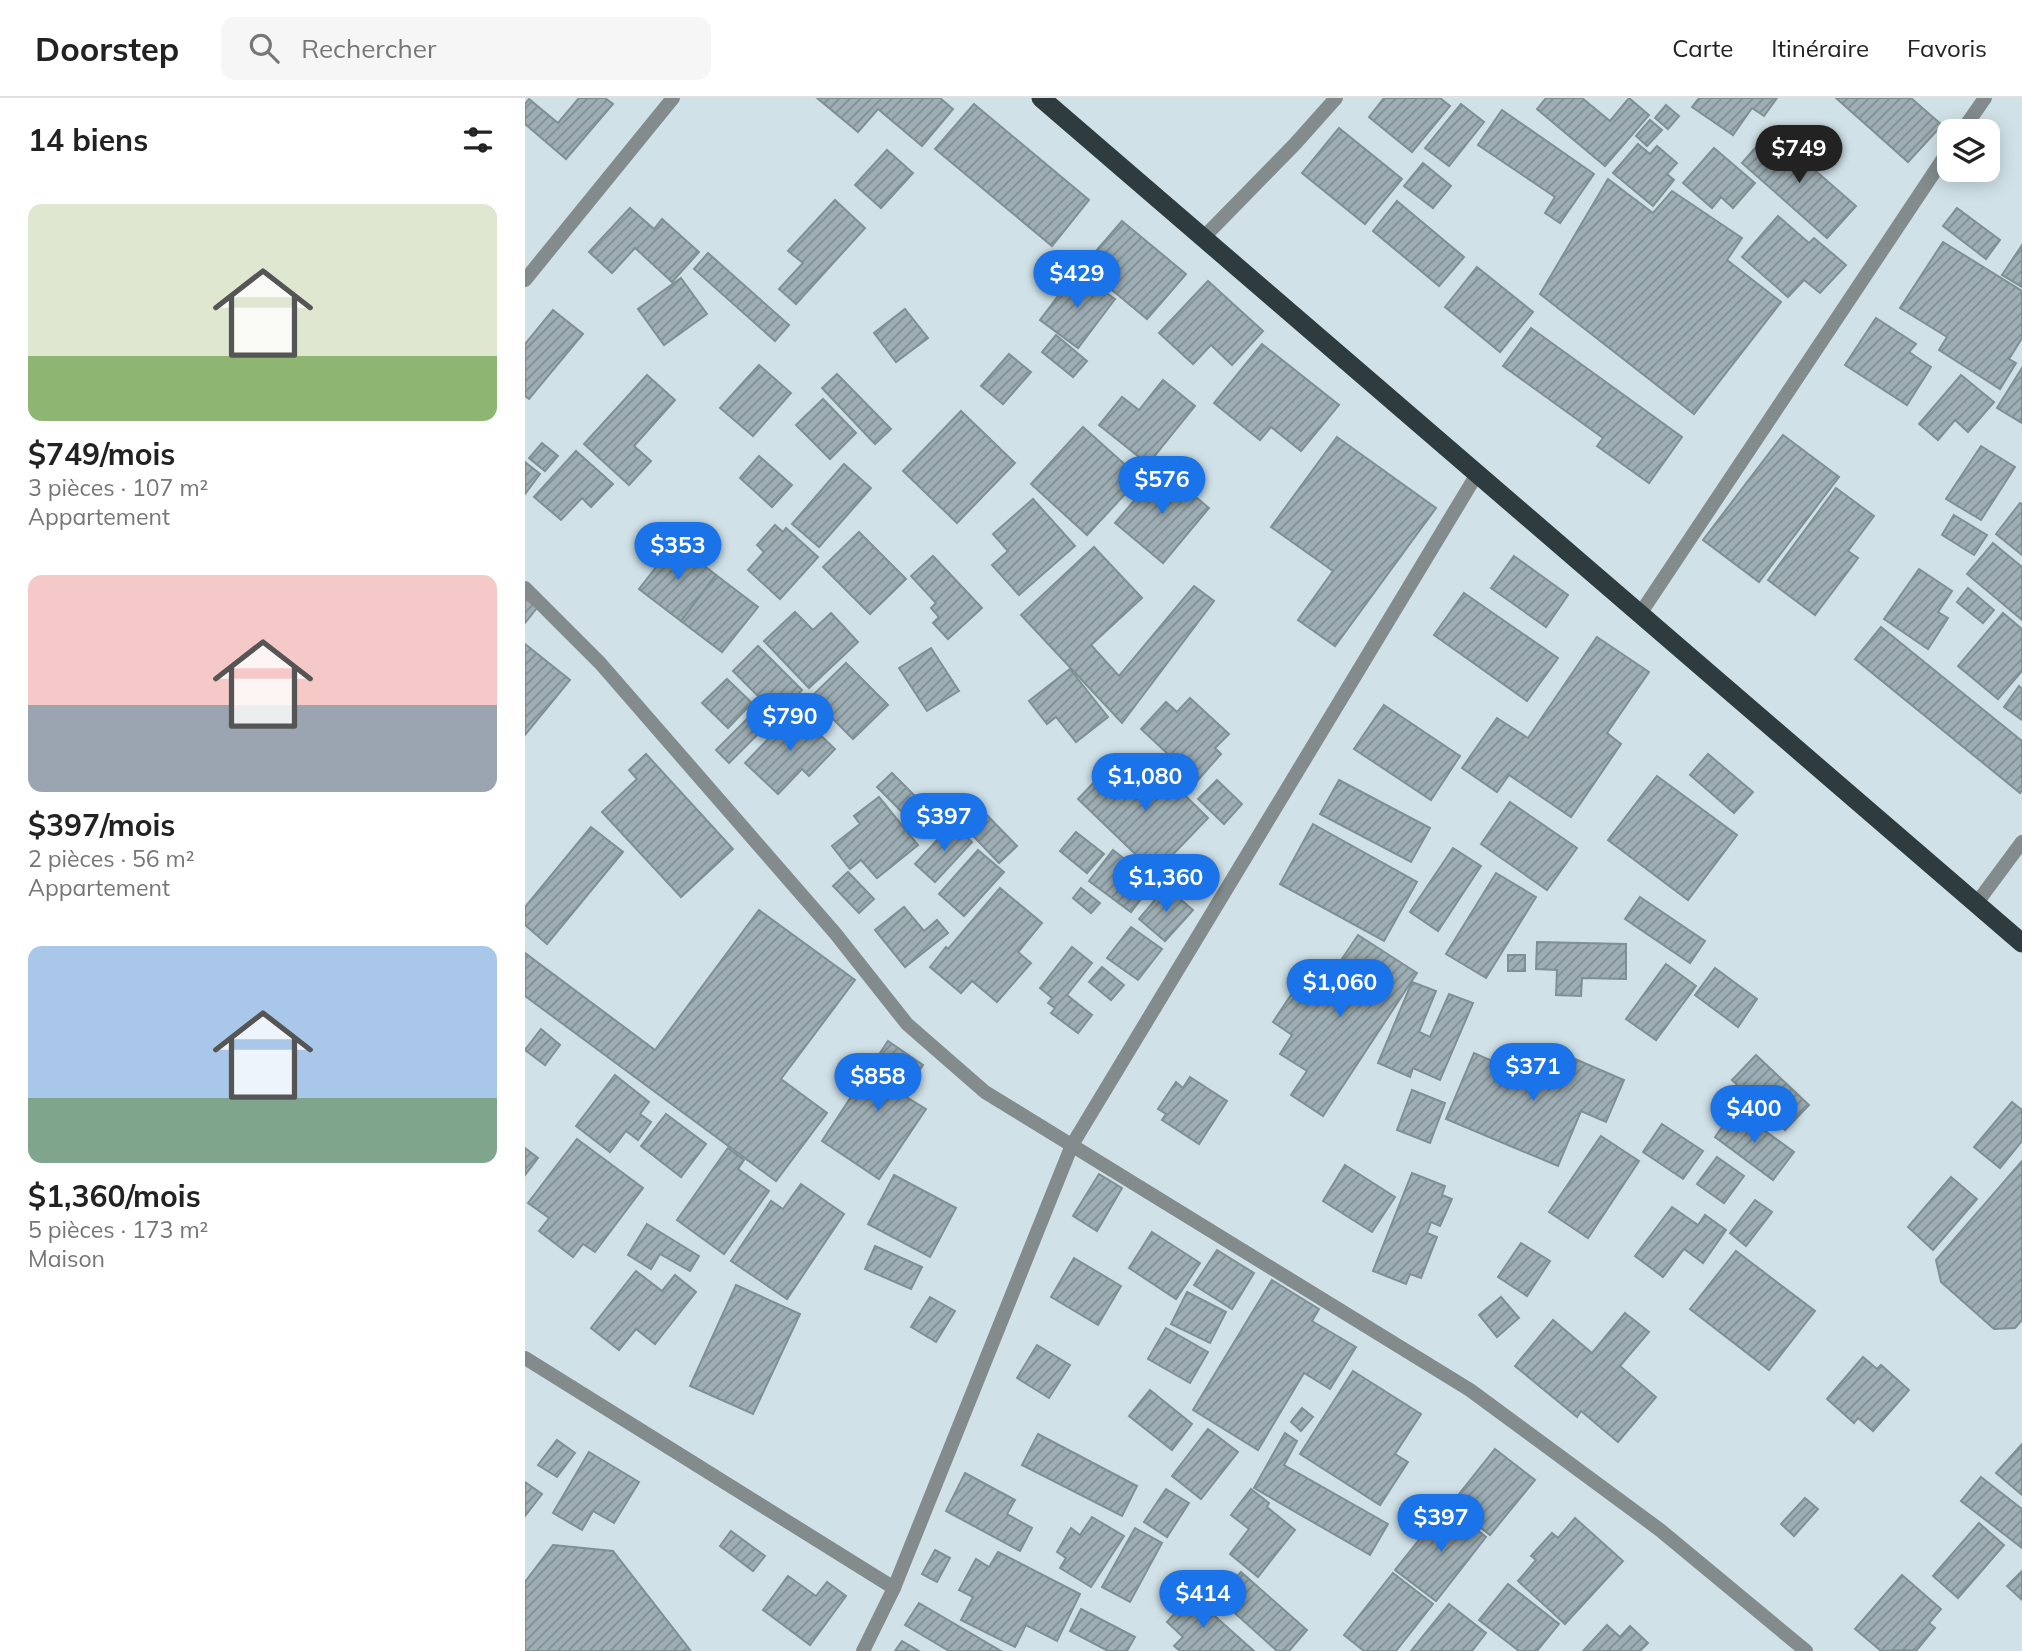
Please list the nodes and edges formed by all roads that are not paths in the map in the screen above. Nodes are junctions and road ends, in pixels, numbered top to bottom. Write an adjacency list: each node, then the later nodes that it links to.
1 (673, 98): 8 (street)
2 (1041, 98): 7 (highway)
3 (1336, 98): 7 (street)
4 (1985, 98): 5 (street)
5 (1970, 119)
6 (1937, 168): 11 (street)
7 (1204, 237): 9 (highway)
8 (525, 280)
9 (1477, 474): 11 (highway); 15 (street)
10 (525, 588): 15 (street)
11 (1640, 614): 13 (highway)
12 (2022, 842): 13 (street)
13 (1976, 904): 14 (highway)
14 (2022, 943)
15 (1072, 1145): 17 (street); 19 (street)
16 (525, 1358): 17 (street)
17 (894, 1588): 18 (street)
18 (863, 1651)
19 (1806, 1651)

